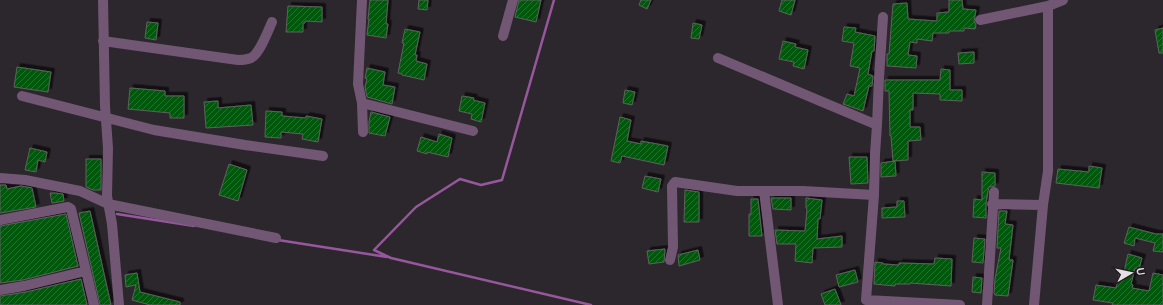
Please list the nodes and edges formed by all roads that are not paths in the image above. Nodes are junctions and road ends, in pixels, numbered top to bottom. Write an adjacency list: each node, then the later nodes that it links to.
1 (103, 0): 10 (street)
2 (362, 0): 13 (street)
3 (513, 0): 9 (street)
4 (1063, 0): 5 (street)
5 (1048, 6): 7 (street); 25 (street)
6 (883, 17): 15 (street)
7 (980, 20)
8 (272, 22): 10 (street)
9 (503, 36)
10 (103, 41): 14 (street)
11 (718, 58): 15 (street)
12 (22, 96): 14 (street)
13 (362, 103): 16 (street); 17 (street)
14 (106, 119): 18 (street); 23 (street)
15 (878, 125): 22 (street)
16 (473, 131)
17 (363, 132)
18 (324, 156)
19 (0, 178): 23 (street)
20 (764, 191): 22 (street); 28 (street); 34 (street)
21 (994, 192): 24 (street)
22 (874, 195): 31 (street)
23 (108, 204): 27 (street); 33 (street)
24 (992, 204): 25 (street); 36 (street)
25 (1043, 205): 37 (street)
26 (0, 220): 29 (street)
27 (276, 238)
28 (670, 260)
29 (86, 272): 30 (street); 32 (street)
30 (0, 290)
31 (866, 302): 35 (street)
32 (94, 305)
33 (119, 305)
34 (778, 305)
35 (960, 305)
36 (987, 305)
37 (1034, 305)

